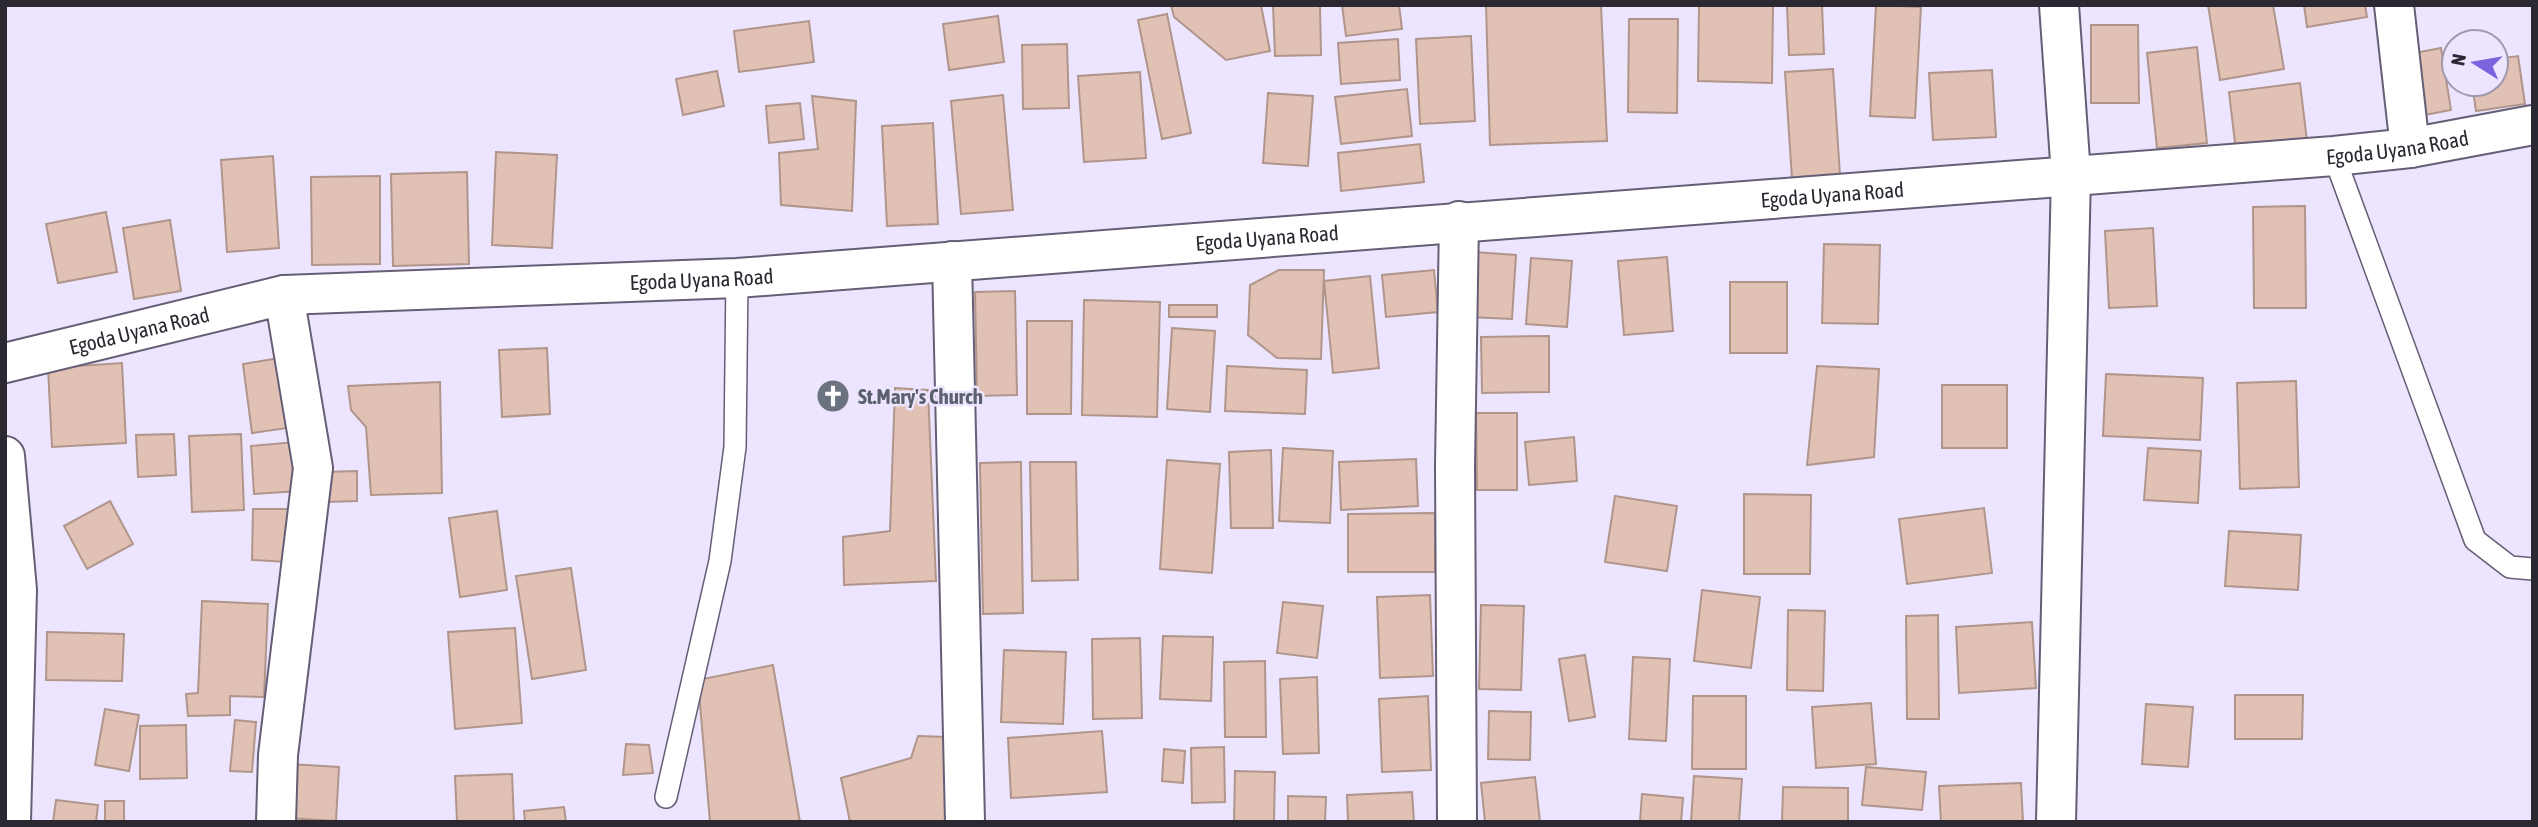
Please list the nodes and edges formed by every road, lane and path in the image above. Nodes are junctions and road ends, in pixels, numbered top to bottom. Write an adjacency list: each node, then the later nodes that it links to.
1 (2059, 5): 6 (street)
2 (2394, 5): 4 (street)
3 (2533, 125): 4 (street, Egoda Uyana Road)
4 (2410, 148): 5 (street, Egoda Uyana Road)
5 (2334, 156): 6 (street, Egoda Uyana Road); 13 (lane)
6 (2071, 175): 7 (street, Egoda Uyana Road); 19 (street)
7 (1459, 221): 8 (street, Egoda Uyana Road); 18 (street)
8 (952, 261): 9 (street, Egoda Uyana Road); 17 (street)
9 (737, 278): 10 (street, Egoda Uyana Road); 14 (lane)
10 (284, 295): 11 (street, Egoda Uyana Road); 16 (street)
11 (5, 363)
12 (5, 456): 15 (street)
13 (2533, 569)
14 (666, 797)
15 (11, 822)
16 (276, 822)
17 (965, 822)
18 (1457, 822)
19 (2056, 822)

